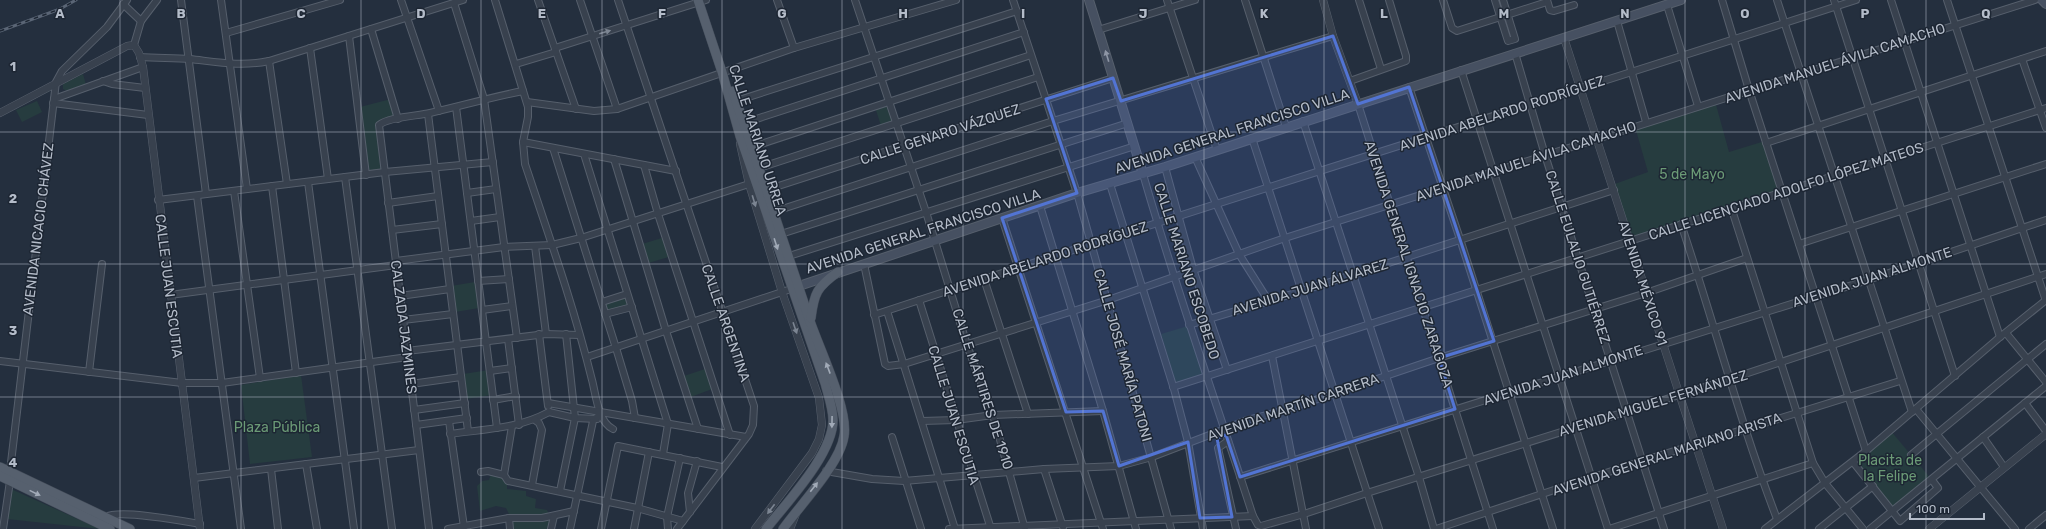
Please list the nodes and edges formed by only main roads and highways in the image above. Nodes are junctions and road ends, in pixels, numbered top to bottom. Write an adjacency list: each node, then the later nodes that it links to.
1 (1089, 0): 7 (main road, CALLE MARIANO ESCOBEDO, one-way to 1)
2 (1681, 0): 7 (main road, AVENIDA GENERAL FRANCISCO VILLA)
3 (2042, 0): 5 (main road)
4 (702, 1): 6 (main road, CALLE MARIANO URREA)
5 (2046, 4)
6 (724, 72): 9 (main road, CALLE MARIANO URREA, one-way to 9); 9 (main road, CALLE MARIANO URREA)
7 (1143, 174): 8 (main road, AVENIDA GENERAL FRANCISCO VILLA)
8 (838, 272): 9 (main road, AVENIDA GENERAL FRANCISCO VILLA); 10 (main road)
9 (791, 289): 10 (main road); 17 (main road, one-way to 17)
10 (810, 321): 18 (main road, one-way to 10)
11 (0, 467): 12 (main road)
12 (10, 471): 13 (main road); 16 (main road)
13 (0, 473)
14 (0, 476): 15 (main road, one-way to 15)
15 (110, 529)
16 (130, 529)
17 (766, 529)
18 (783, 529)

